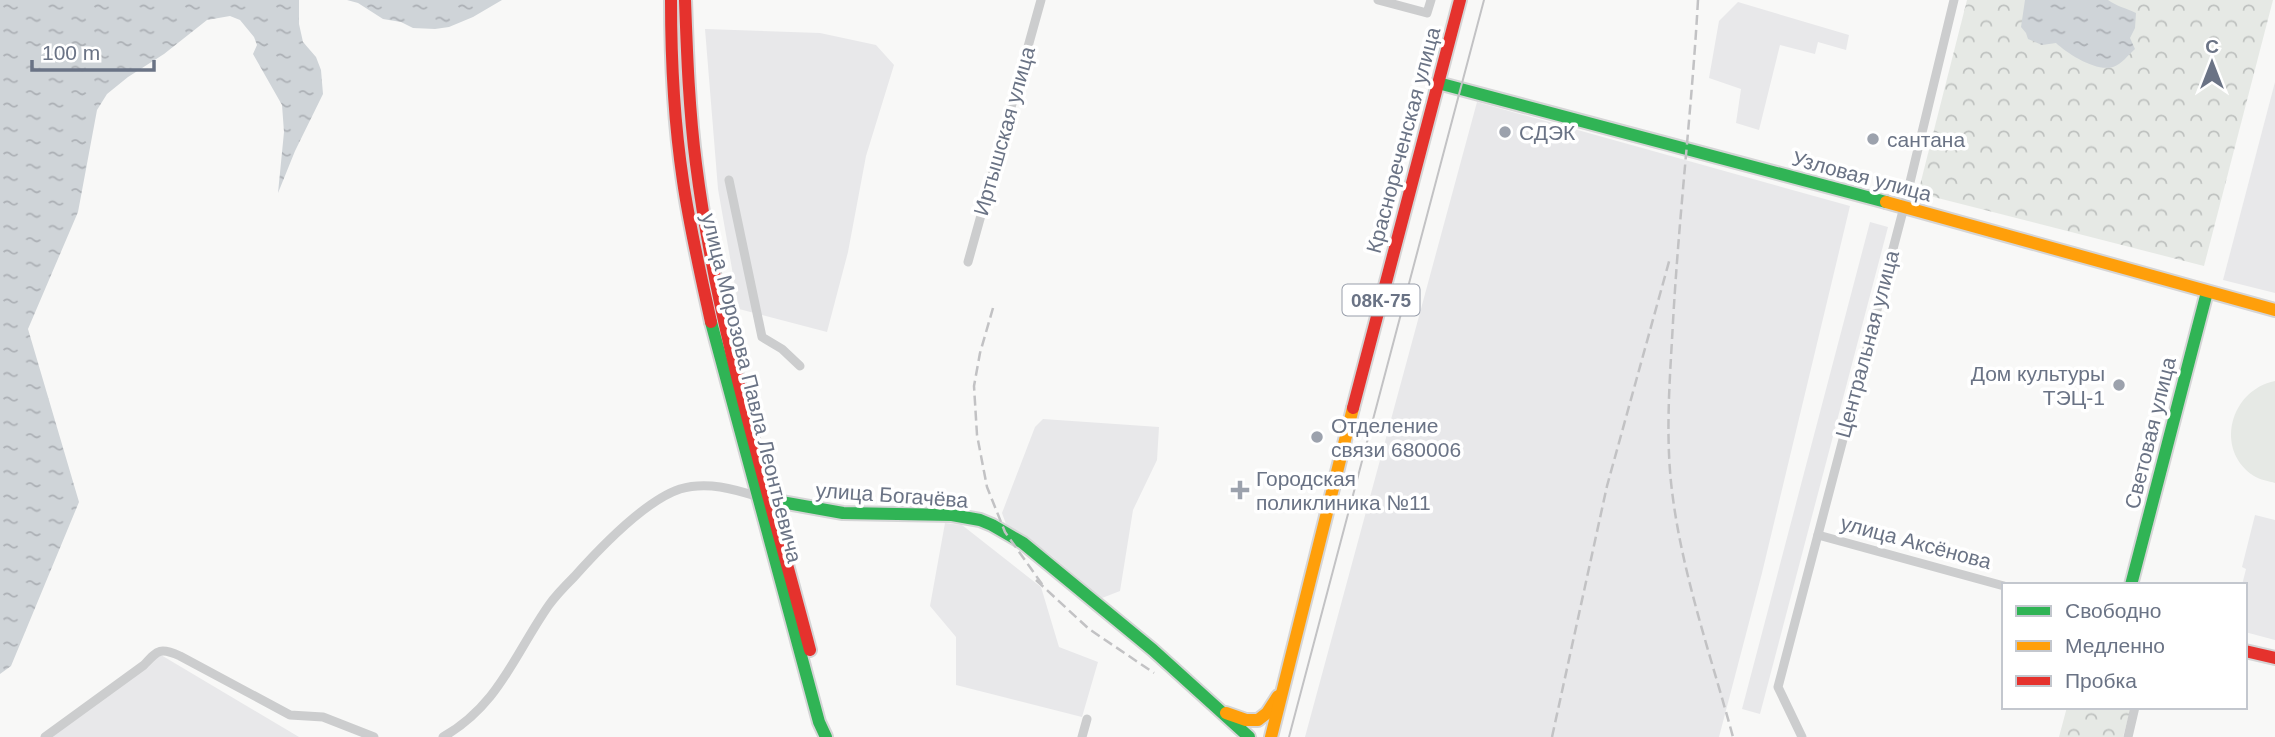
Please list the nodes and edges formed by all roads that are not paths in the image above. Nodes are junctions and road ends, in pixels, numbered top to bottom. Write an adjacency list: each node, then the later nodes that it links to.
1 (671, 0): 15 (main road, улица Морозова Павла Леонтьевича)
2 (685, 0): 15 (main road, улица Морозова Павла Леонтьевича)
3 (1041, 0): 11 (street, Иртышская улица)
4 (1378, 0): 5 (street)
5 (1431, 0)
6 (1460, 0): 8 (main road, Краснореченская улица / 08К-75)
7 (1954, 0): 10 (street, Центральная улица)
8 (1438, 83): 10 (main road, Узловая улица); 21 (main road, Краснореченская улица / 08К-75)
9 (730, 180): 14 (street)
10 (1904, 207): 12 (main road, Узловая улица); 16 (street, Центральная улица)
11 (968, 262)
12 (2207, 292): 13 (main road, Узловая улица); 17 (main road, Световая улица)
13 (2275, 310)
14 (800, 366)
15 (764, 498): 23 (main road, улица Богачёва); 27 (street, улица Богачёва); 28 (main road, улица Морозова Павла Леонтьевича)
16 (1818, 535): 18 (street, улица Аксёнова); 32 (street, Центральная улица)
17 (2132, 583)
18 (2002, 585)
19 (2247, 651): 20 (main road)
20 (2275, 658)
21 (1285, 684): 23 (main road); 31 (main road, Краснореченская улица / 08К-75)
22 (2135, 709): 33 (street)
23 (1223, 712): 30 (main road, улица Богачёва)
24 (1087, 719): 29 (street)
25 (45, 737): 26 (street)
26 (374, 737)
27 (443, 737)
28 (826, 737)
29 (1082, 737)
30 (1249, 737)
31 (1271, 737)
32 (1802, 737)
33 (2128, 737)

